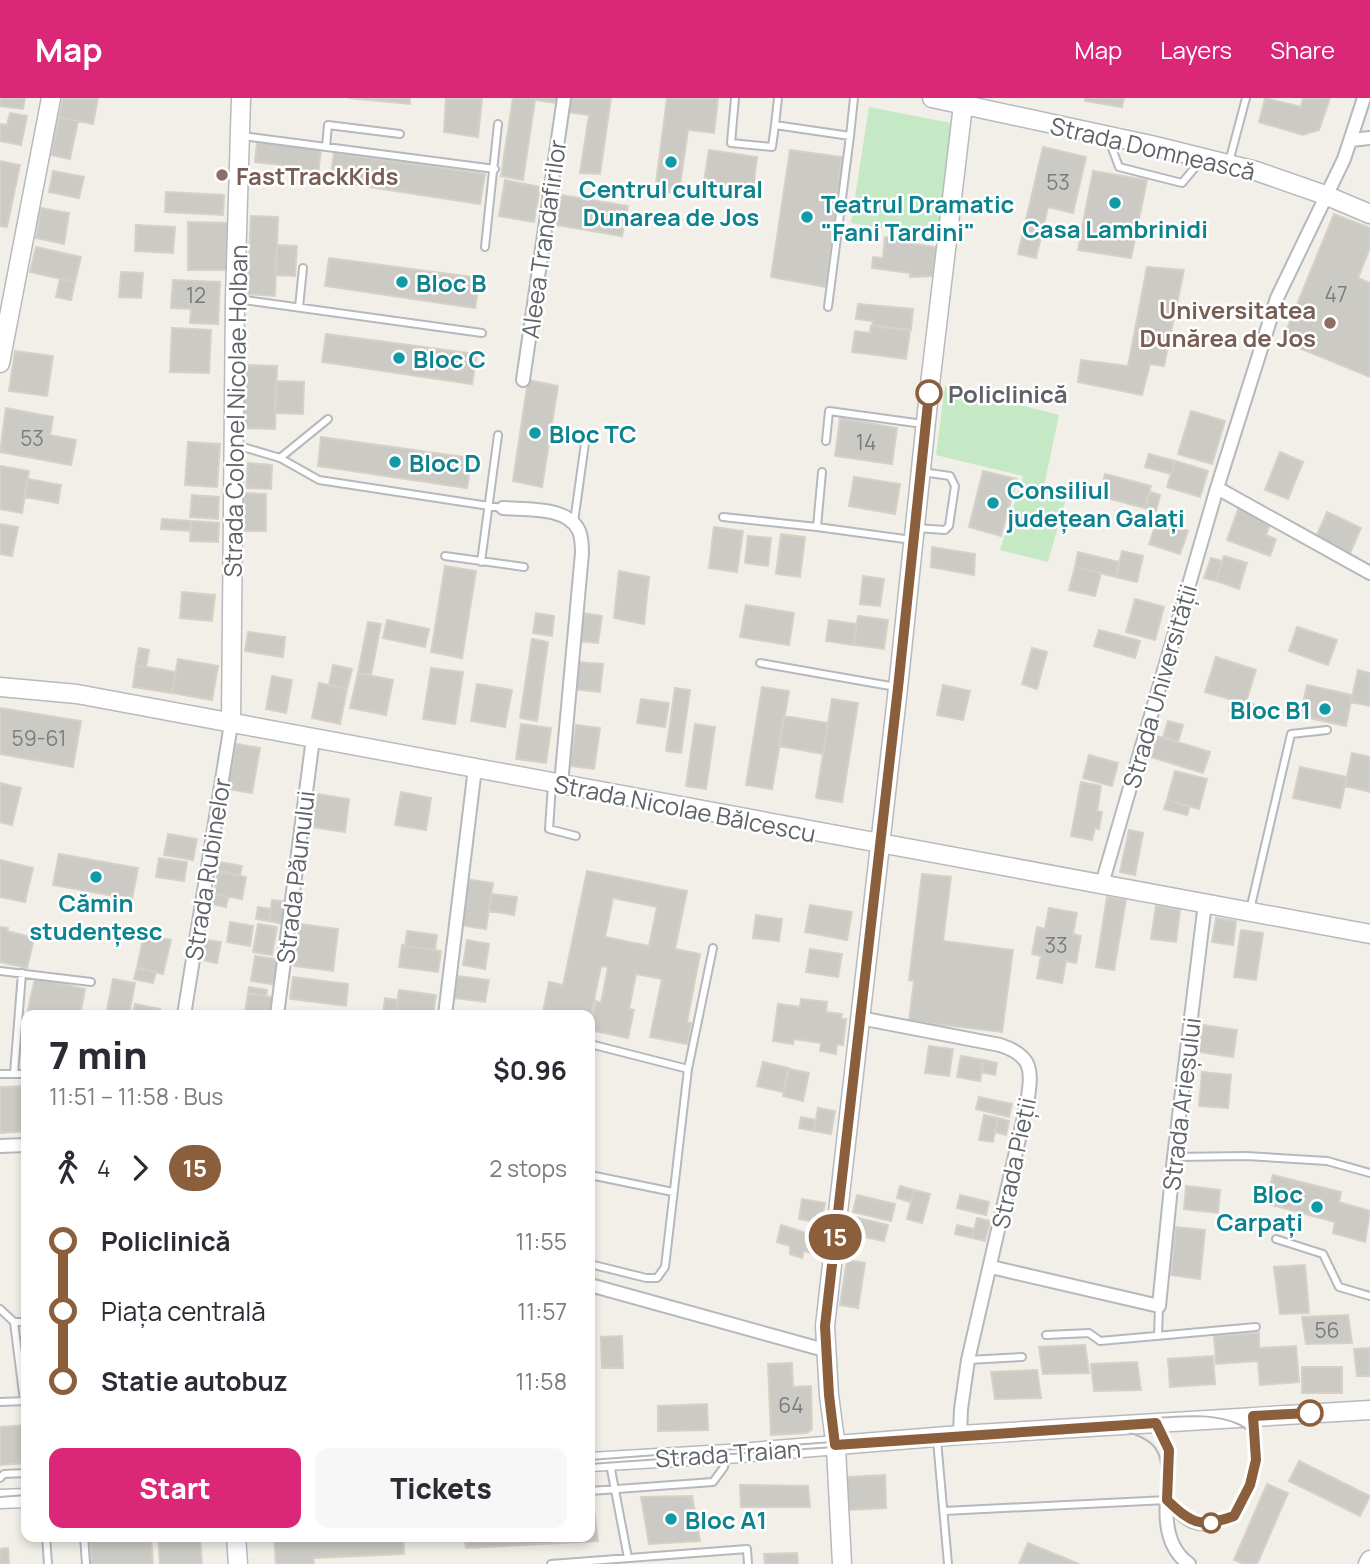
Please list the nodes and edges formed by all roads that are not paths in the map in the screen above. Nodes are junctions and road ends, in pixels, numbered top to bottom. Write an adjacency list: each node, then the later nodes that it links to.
1 (51, 98): 31 (main road)
2 (240, 98): 14 (main road, Strada Colonel Nicolae Holban)
3 (564, 98): 32 (street, Aleea Trandafirilor)
4 (735, 98): 12 (lane)
5 (778, 98): 12 (lane)
6 (854, 98): 15 (lane)
7 (932, 98): 10 (main road, Strada Domnească)
8 (1246, 98): 21 (lane)
9 (1364, 98): 18 (street, Strada Universității)
10 (963, 104): 16 (main road, Strada Domnească); 34 (main road)
11 (498, 124): 22 (lane)
12 (775, 125): 15 (lane)
13 (400, 134): 19 (lane)
14 (240, 136): 19 (lane); 27 (main road, Strada Colonel Nicolae Holban)
15 (850, 136): 29 (lane)
16 (1108, 137): 20 (main road, Strada Domnească); 20 (lane)
17 (1370, 138): 18 (street)
18 (1351, 140): 23 (street, Strada Universității)
19 (326, 147): 22 (lane)
20 (1203, 158): 21 (main road, Strada Domnească)
21 (1228, 164): 23 (main road, Strada Domnească)
22 (495, 169): 25 (lane)
23 (1325, 195): 24 (main road, Strada Domnească); 42 (street, Strada Universității)
24 (1370, 214)
25 (485, 247)
26 (303, 268): 28 (lane)
27 (235, 299): 28 (lane); 38 (main road, Strada Colonel Nicolae Holban)
28 (299, 307): 30 (lane)
29 (828, 307)
30 (482, 333)
31 (0, 363)
32 (523, 380)
33 (328, 419): 39 (lane)
34 (926, 425): 36 (lane); 40 (main road)
35 (498, 435): 43 (lane)
36 (826, 441)
37 (585, 443): 46 (lane)
38 (234, 445): 39 (lane); 56 (main road, Strada Colonel Nicolae Holban)
39 (280, 458): 43 (lane)
40 (920, 471): 48 (main road); 48 (lane)
41 (822, 472): 47 (lane)
42 (1217, 488): 52 (street); 63 (street, Strada Universității)
43 (488, 505): 44 (lane); 50 (lane)
44 (503, 508): 46 (street)
45 (723, 517): 47 (lane)
46 (574, 523): 60 (street)
47 (817, 527): 48 (lane)
48 (913, 534): 55 (main road)
49 (445, 556): 50 (lane)
50 (481, 562): 51 (lane)
51 (524, 568)
52 (1370, 573)
53 (760, 663): 55 (lane)
54 (0, 687): 56 (main road, Strada Nicolae Bălcescu)
55 (898, 688): 62 (main road)
56 (231, 724): 58 (main road, Strada Nicolae Bălcescu); 71 (street, Strada Rubinelor)
57 (1327, 730): 65 (lane)
58 (313, 738): 59 (main road, Strada Nicolae Bălcescu); 72 (street, Strada Păunului)
59 (475, 768): 60 (main road, Strada Nicolae Bălcescu); 73 (street)
60 (557, 783): 61 (lane); 62 (main road, Strada Nicolae Bălcescu)
61 (576, 836)
62 (880, 845): 63 (main road, Strada Nicolae Bălcescu); 74 (main road)
63 (1102, 884): 64 (main road, Strada Nicolae Bălcescu)
64 (1206, 903): 65 (main road, Strada Nicolae Bălcescu); 82 (street, Strada Arieșului)
65 (1249, 912): 66 (main road, Strada Nicolae Bălcescu)
66 (1370, 934)
67 (713, 948): 76 (lane)
68 (0, 971): 69 (lane)
69 (22, 973): 70 (lane); 78 (lane)
70 (90, 982)
71 (185, 1010)
72 (278, 1010)
73 (446, 1010)
74 (860, 1018): 88 (street, Strada Pieții); 98 (main road)
75 (595, 1045): 76 (lane)
76 (688, 1069): 85 (lane)
77 (0, 1074): 78 (lane)
78 (14, 1074): 79 (lane)
79 (21, 1074)
80 (21, 1144): 81 (street)
81 (0, 1146)
82 (1174, 1157): 83 (lane); 91 (street, Strada Arieșului)
83 (1370, 1172)
84 (595, 1176): 85 (lane)
85 (673, 1192): 87 (lane)
86 (1276, 1239): 90 (lane)
87 (595, 1265)
88 (991, 1267): 91 (street); 100 (street, Strada Pieții)
89 (595, 1287): 98 (street)
90 (1370, 1296)
91 (1159, 1306): 97 (lane)
92 (0, 1309): 93 (lane)
93 (14, 1322): 94 (lane); 101 (lane)
94 (21, 1322)
95 (1256, 1327): 97 (lane)
96 (1046, 1335): 97 (lane)
97 (1158, 1336)
98 (828, 1351): 109 (main road)
99 (1022, 1357): 100 (lane)
100 (968, 1360): 107 (street, Strada Pieții)
101 (21, 1372)
102 (21, 1401): 103 (lane)
103 (0, 1402)
104 (1370, 1410): 105 (main road, Strada Traian)
105 (1253, 1416): 106 (main road, Strada Traian); 119 (lane)
106 (1156, 1423): 107 (main road, Strada Traian); 119 (lane)
107 (960, 1435): 108 (main road, Strada Traian)
108 (937, 1437): 109 (main road, Strada Traian); 120 (lane)
109 (835, 1445): 110 (main road, Strada Traian); 130 (main road)
110 (727, 1454): 111 (main road, Strada Traian); 115 (lane)
111 (610, 1461): 112 (main road, Strada Traian); 115 (lane)
112 (595, 1462)
113 (21, 1473): 114 (lane)
114 (0, 1478)
115 (616, 1489): 116 (lane); 124 (lane)
116 (595, 1491)
117 (21, 1498): 118 (main road)
118 (0, 1499)
119 (1167, 1500): 120 (lane); 132 (street)
120 (944, 1511): 131 (lane)
121 (46, 1542): 125 (lane)
122 (84, 1542): 126 (lane)
123 (236, 1542): 127 (main road)
124 (628, 1558): 128 (lane); 129 (lane)
125 (48, 1564)
126 (86, 1564)
127 (238, 1564)
128 (551, 1564)
129 (748, 1564)
130 (842, 1564)
131 (948, 1564)
132 (1189, 1564)

